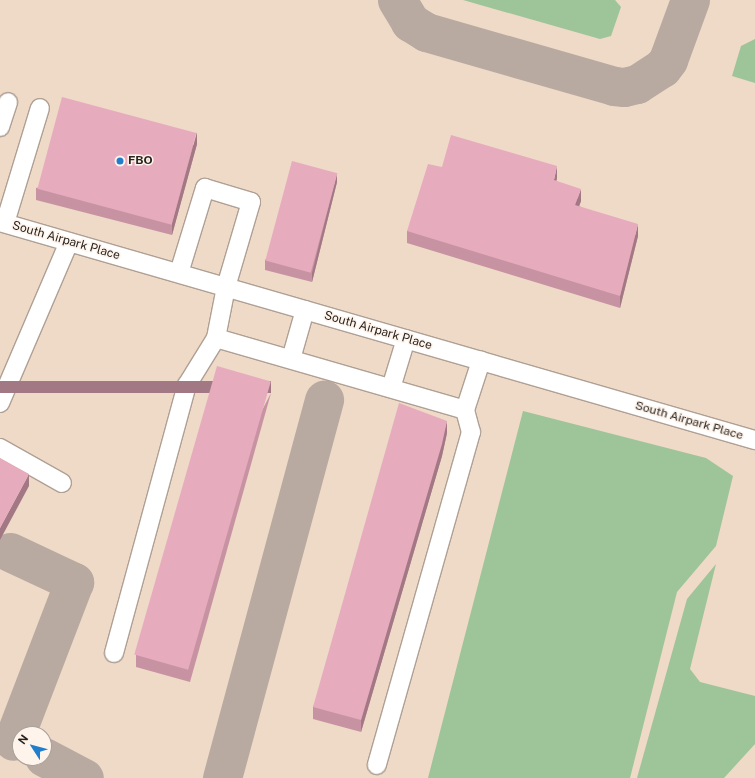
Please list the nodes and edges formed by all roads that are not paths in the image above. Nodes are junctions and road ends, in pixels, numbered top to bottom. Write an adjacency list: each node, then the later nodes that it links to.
1 (8, 102): 3 (street)
2 (40, 108): 4 (street)
3 (0, 128)
4 (3, 223): 5 (street, South Airpark Place)
5 (69, 242): 6 (street, South Airpark Place); 14 (street)
6 (179, 273): 7 (street, South Airpark Place); 7 (street)
7 (226, 287): 8 (street, South Airpark Place); 9 (street)
8 (305, 310): 10 (street, South Airpark Place); 11 (street)
9 (216, 338): 11 (street); 19 (street)
10 (406, 339): 12 (street, South Airpark Place); 13 (street)
11 (291, 359): 13 (street)
12 (481, 360): 15 (street); 16 (street, South Airpark Place)
13 (391, 388): 15 (street)
14 (0, 403)
15 (465, 410): 20 (street)
16 (754, 435)
17 (0, 448): 18 (street)
18 (62, 483)
19 (114, 653)
20 (377, 765)

